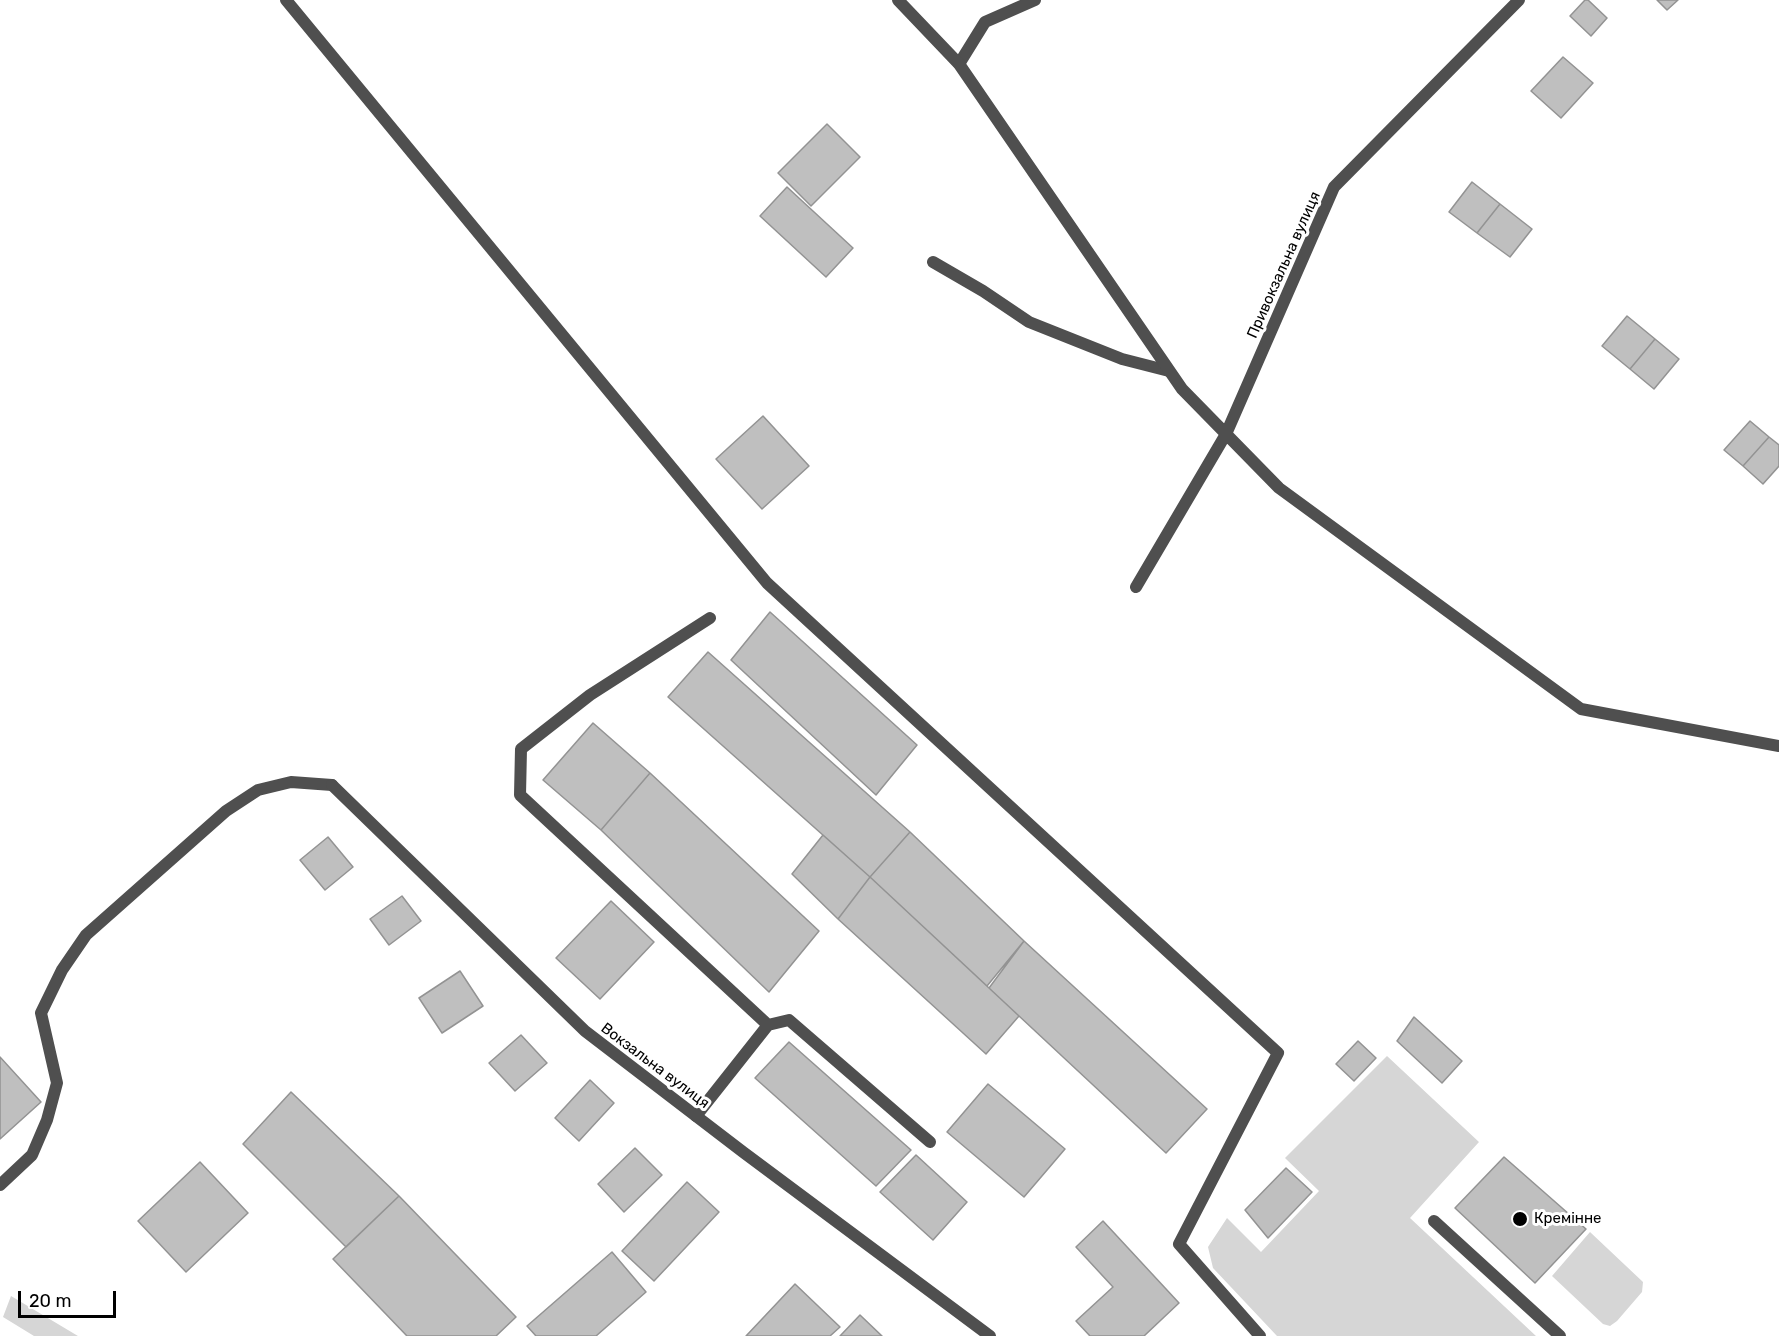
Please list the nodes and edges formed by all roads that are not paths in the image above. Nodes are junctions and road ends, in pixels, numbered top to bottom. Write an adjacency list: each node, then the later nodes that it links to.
1 (286, 0): 18 (street)
2 (898, 0): 5 (street)
3 (1035, 0): 5 (street)
4 (1520, 0): 8 (street, Привокзальна вулиця)
5 (959, 64): 7 (street)
6 (933, 262): 7 (street)
7 (1169, 371): 8 (street)
8 (1226, 434): 9 (street, Привокзальна вулиця); 11 (street)
9 (1136, 587)
10 (710, 618): 12 (street)
11 (1779, 746)
12 (768, 1025): 13 (street); 14 (street)
13 (696, 1116): 15 (street, Вокзальна вулиця); 17 (street, Вокзальна вулиця)
14 (930, 1142)
15 (0, 1185)
16 (1434, 1221): 19 (street)
17 (990, 1336)
18 (1260, 1336)
19 (1560, 1336)

